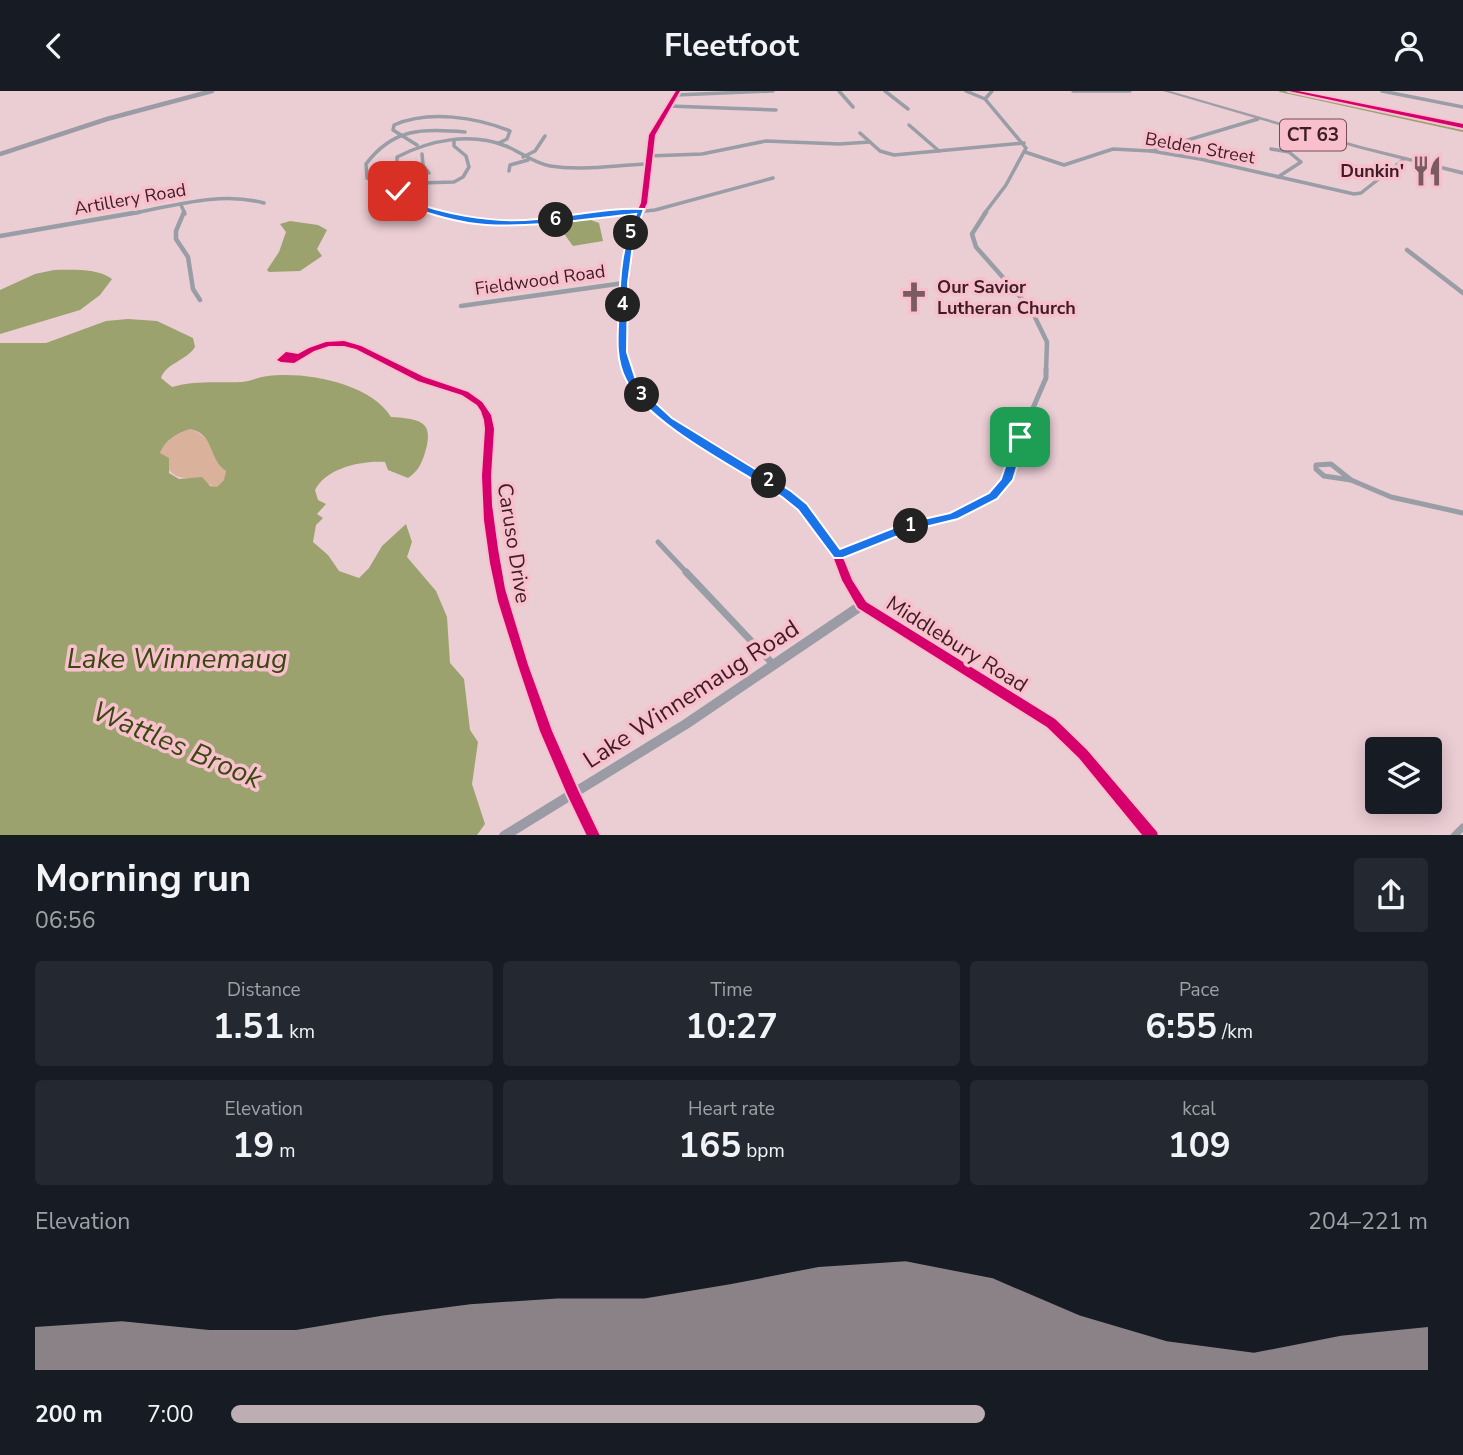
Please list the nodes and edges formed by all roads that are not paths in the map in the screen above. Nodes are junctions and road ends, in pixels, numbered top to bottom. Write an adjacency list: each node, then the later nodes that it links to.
1 (212, 91): 33 (street)
2 (773, 91): 11 (street)
3 (839, 91): 14 (street)
4 (885, 91): 16 (street)
5 (966, 91): 12 (street)
6 (992, 91): 12 (street)
7 (1073, 91): 8 (street)
8 (1130, 91)
9 (1165, 91): 18 (main road, CT 63)
10 (1382, 91): 15 (street)
11 (677, 93): 13 (street, Middlebury Road)
12 (985, 99): 27 (street)
13 (669, 107): 17 (street); 38 (street, Middlebury Road)
14 (853, 107)
15 (1463, 107)
16 (908, 109)
17 (776, 110)
18 (1258, 119): 31 (street); 36 (main road, CT 63)
19 (909, 125): 30 (street)
20 (466, 132): 22 (street)
21 (860, 133): 25 (street)
22 (401, 135): 26 (street); 28 (street); 46 (street)
23 (545, 136): 35 (street)
24 (454, 140): 26 (street); 28 (street); 46 (street)
25 (870, 142): 30 (street); 38 (street)
26 (499, 143): 35 (street)
27 (1024, 143): 30 (street); 32 (street)
28 (417, 145): 40 (street)
29 (1271, 149): 44 (street)
30 (939, 151)
31 (1151, 151): 32 (street, Belden Street); 44 (street, Belden Street)
32 (1025, 152): 62 (street)
33 (0, 154)
34 (422, 154): 39 (street)
35 (523, 157): 37 (street)
36 (1404, 159): 43 (main road, CT 63); 44 (street, Belden Street)
37 (528, 160): 38 (street); 41 (street)
38 (648, 160): 51 (street, Middlebury Road)
39 (423, 165): 40 (street); 42 (street)
40 (399, 169): 46 (street)
41 (509, 171)
42 (429, 173)
43 (1463, 173)
44 (1278, 177)
45 (773, 178): 51 (street)
46 (403, 184): 47 (street)
47 (390, 198): 48 (street); 51 (street)
48 (385, 201)
49 (264, 203): 50 (street, Artillery Road)
50 (181, 205): 52 (street, Artillery Road); 56 (street)
51 (641, 211): 54 (street, Middlebury Road)
52 (0, 236)
53 (1407, 250): 55 (street)
54 (624, 283): 57 (street, Fieldwood Road); 62 (street, Middlebury Road)
55 (1463, 293)
56 (200, 300)
57 (461, 306)
58 (296, 356): 65 (street, Caruso Drive)
59 (1351, 480): 59 (street); 60 (street)
60 (1463, 513)
61 (658, 542): 64 (street)
62 (838, 555): 63 (street, Middlebury Road)
63 (862, 605): 64 (street, Lake Winnemaug Road); 69 (street, Middlebury Road)
64 (775, 666): 65 (street, Lake Winnemaug Road)
65 (572, 796): 67 (street, Lake Winnemaug Road); 68 (street)
66 (1463, 827): 70 (street)
67 (504, 835)
68 (594, 835)
69 (1152, 835)
70 (1454, 835)

